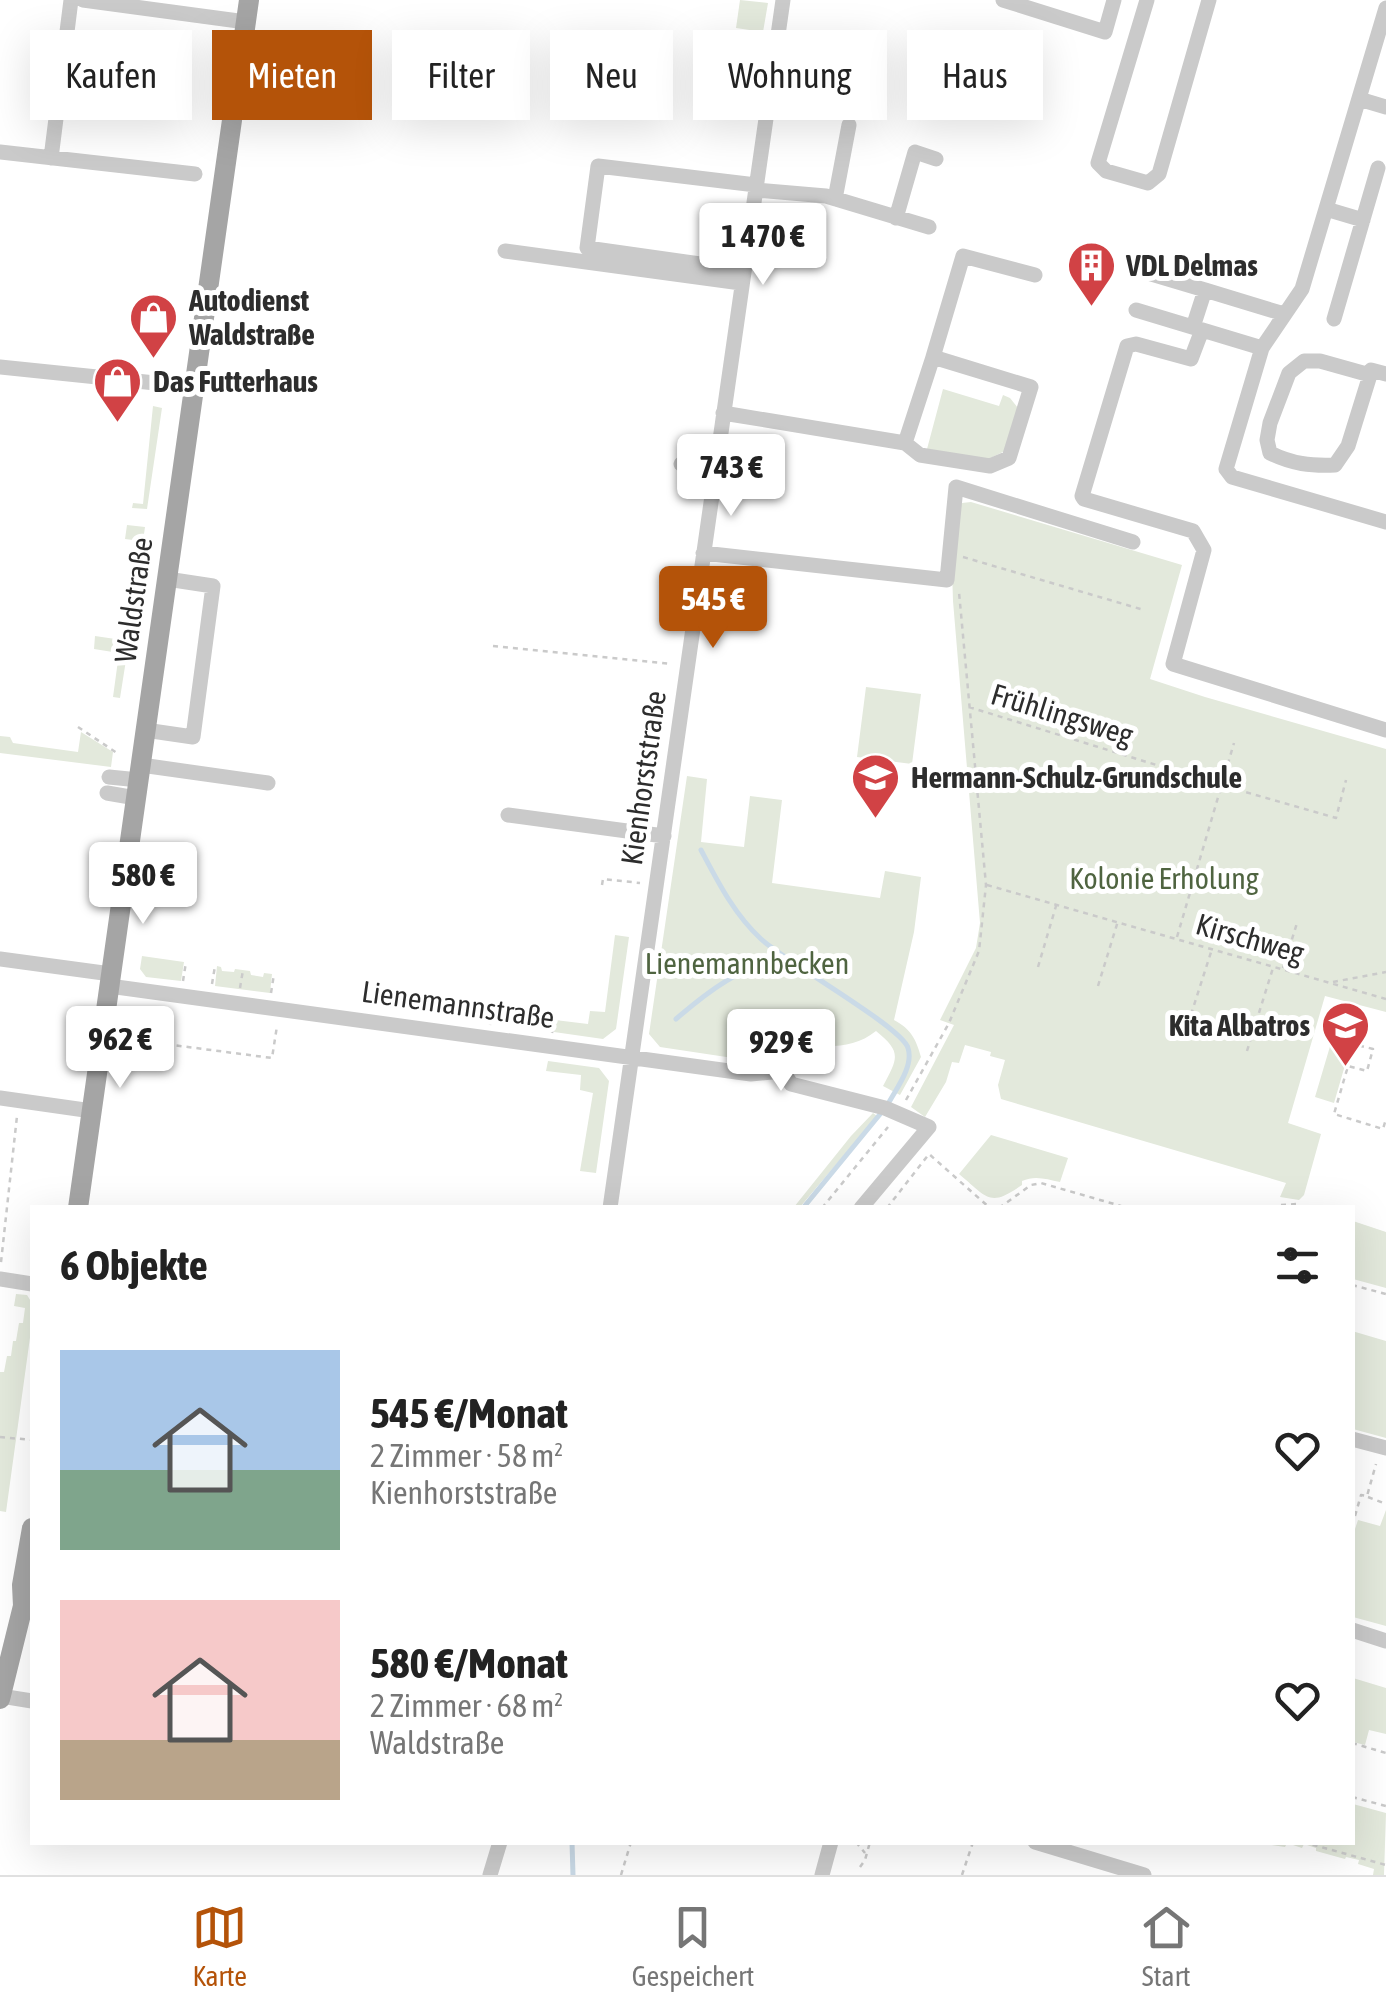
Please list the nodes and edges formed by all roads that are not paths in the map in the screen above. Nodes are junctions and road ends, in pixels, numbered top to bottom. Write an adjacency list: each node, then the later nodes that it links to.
1 (71, 0): 15 (street)
2 (83, 0): 10 (street)
3 (249, 0): 10 (main road, Waldstraße)
4 (783, 0): 19 (street, Kienhorststraße)
5 (1003, 0): 6 (street)
6 (1114, 0)
7 (1147, 0): 8 (street)
8 (1209, 0)
9 (1386, 8): 11 (street)
10 (246, 22): 38 (main road, Waldstraße)
11 (1359, 98): 12 (street); 21 (street)
12 (1386, 107)
13 (849, 126): 20 (street)
14 (0, 152): 15 (street)
15 (51, 158): 18 (street)
16 (936, 159): 22 (street)
17 (1378, 168): 23 (street)
18 (195, 174)
19 (756, 188): 20 (street); 28 (street, Kienhorststraße); 28 (street)
20 (835, 199): 22 (street)
21 (1326, 209): 23 (street); 31 (street)
22 (896, 218): 24 (street)
23 (1363, 220): 32 (street)
24 (928, 227)
25 (505, 250): 28 (street)
26 (1148, 273): 29 (street)
27 (1035, 275): 35 (street)
28 (742, 277): 39 (street, Kienhorststraße)
29 (1205, 290): 31 (street); 33 (street)
30 (1136, 310): 33 (street)
31 (1284, 314): 34 (street)
32 (1334, 319)
33 (1198, 328): 34 (street); 48 (street)
34 (1262, 348): 43 (street)
35 (933, 357): 40 (street); 40 (street)
36 (0, 367): 38 (street)
37 (1378, 375): 37 (street)
38 (194, 387): 46 (main road, Waldstraße)
39 (723, 413): 40 (street); 42 (street, Kienhorststraße)
40 (905, 443)
41 (680, 464): 42 (street)
42 (715, 469): 45 (street, Kienhorststraße)
43 (1386, 522)
44 (1134, 542): 45 (street)
45 (704, 553): 53 (street, Kienhorststraße)
46 (167, 580): 47 (main road, Waldstraße); 47 (street)
47 (146, 730): 49 (main road, Waldstraße)
48 (1386, 730)
49 (138, 781): 50 (street); 51 (street); 55 (main road, Waldstraße)
50 (268, 783)
51 (108, 785)
52 (508, 815): 53 (street)
53 (664, 836): 56 (street, Kienhorststraße)
54 (0, 960): 55 (street, Lienemannstraße)
55 (110, 980): 56 (street, Lienemannstraße); 60 (main road, Waldstraße)
56 (632, 1056): 58 (street, Lienemannstraße); 62 (street, Kienhorststraße)
57 (824, 1064): 58 (street, Lienemannstraße)
58 (789, 1065): 63 (street)
59 (0, 1098): 60 (street)
60 (92, 1111): 61 (main road, Waldstraße)
61 (78, 1205)
62 (610, 1205)
63 (863, 1205)
64 (0, 1279): 65 (street)
65 (30, 1284)
66 (1355, 1440): 67 (street)
67 (1382, 1453)
68 (30, 1539): 69 (main road)
69 (22, 1585): 72 (main road); 73 (main road)
70 (1355, 1631): 71 (street)
71 (1386, 1640)
72 (0, 1654)
73 (0, 1697): 74 (street)
74 (30, 1701)
75 (499, 1845): 78 (street)
76 (831, 1845): 79 (street)
77 (1045, 1845): 80 (street)
78 (490, 1875)
79 (822, 1875)
80 (1144, 1875)

